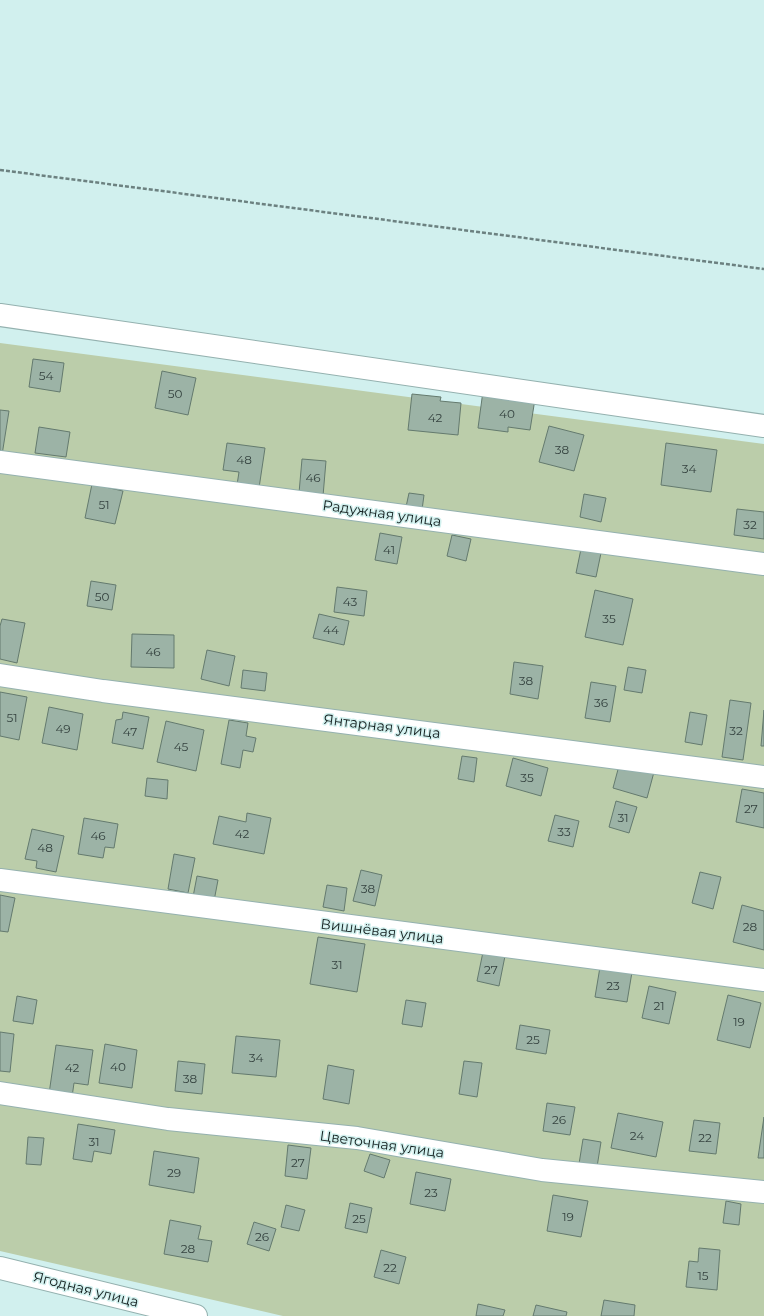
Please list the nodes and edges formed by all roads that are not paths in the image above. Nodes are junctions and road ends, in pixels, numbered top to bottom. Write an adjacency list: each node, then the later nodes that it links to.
1 (0, 314): 2 (street)
2 (764, 426)
3 (0, 462): 4 (street, Радужная улица)
4 (764, 564)
5 (0, 675): 6 (street, Янтарная улица)
6 (764, 777)
7 (0, 880): 8 (street, Вишнёвая улица)
8 (764, 980)
9 (0, 1093): 10 (street, Цветочная улица)
10 (764, 1192)
11 (0, 1268): 12 (street, Ягодная улица)
12 (196, 1316)

